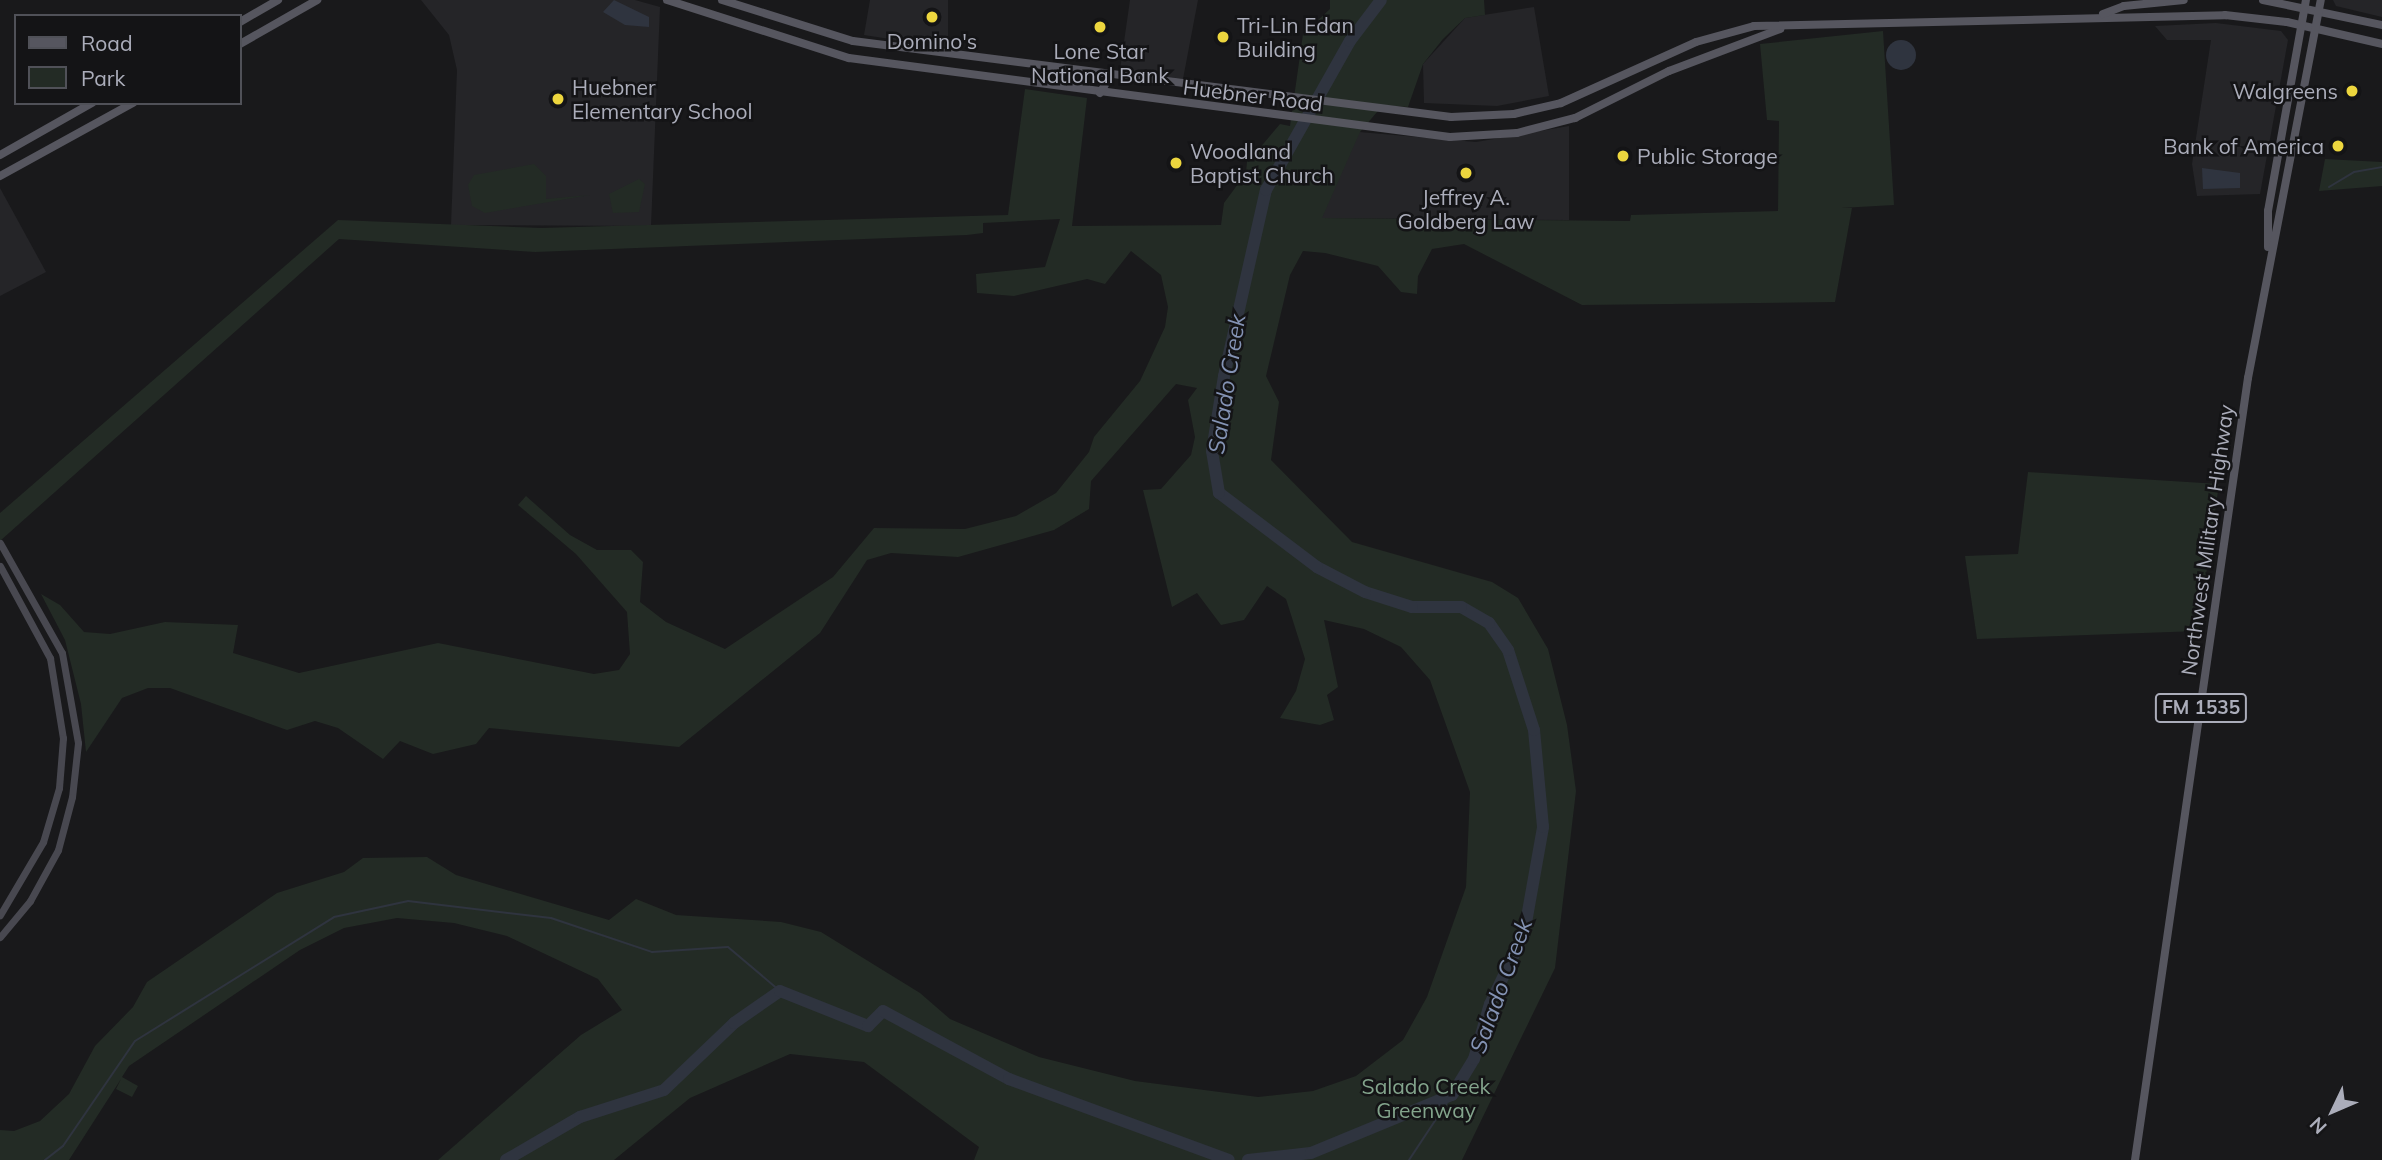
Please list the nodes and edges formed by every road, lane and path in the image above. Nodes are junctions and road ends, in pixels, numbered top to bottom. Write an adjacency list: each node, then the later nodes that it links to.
1 (278, 0): 13 (main road)
2 (317, 0): 20 (main road)
3 (667, 0): 26 (main road, Huebner Road)
4 (722, 0): 24 (main road, Huebner Road)
5 (2184, 0): 8 (main road, Huebner Road)
6 (2263, 0): 9 (main road)
7 (2321, 0): 10 (main road, Northwest Military Highway / FM 1535)
8 (2158, 3): 11 (main road, Huebner Road); 12 (main road)
9 (2305, 4): 10 (main road); 14 (main road, Northwest Military Highway / FM 1535)
10 (2318, 12): 15 (main road); 17 (main road, Northwest Military Highway / FM 1535)
11 (2103, 14): 12 (main road, Huebner Road); 16 (main road, Huebner Road)
12 (2160, 18): 14 (main road, Huebner Road)
13 (242, 21)
14 (2300, 25): 17 (main road, Huebner Road); 32 (main road, Northwest Military Highway / FM 1535)
15 (2382, 25)
16 (1783, 27): 22 (main road, Huebner Road); 23 (main road, Huebner Road)
17 (2314, 28): 18 (main road, Huebner Road); 32 (main road, Northwest Military Highway / FM 1535)
18 (2358, 38): 19 (main road); 21 (main road, Huebner Road)
19 (2382, 39)
20 (242, 43)
21 (2382, 44)
22 (1685, 47): 23 (main road); 25 (main road, Huebner Road)
23 (1692, 61): 29 (main road, Huebner Road)
24 (1111, 75): 25 (main road, Huebner Road); 26 (main road)
25 (1245, 92): 29 (main road)
26 (1100, 93): 29 (main road, Huebner Road)
27 (88, 105): 30 (main road)
28 (129, 105): 31 (main road)
29 (1242, 111)
30 (0, 155)
31 (0, 176)
32 (2268, 257): 37 (main road, Northwest Military Highway / FM 1535)
33 (0, 543): 36 (main road)
34 (0, 566): 35 (main road)
35 (0, 915)
36 (0, 937)
37 (2136, 1160)

